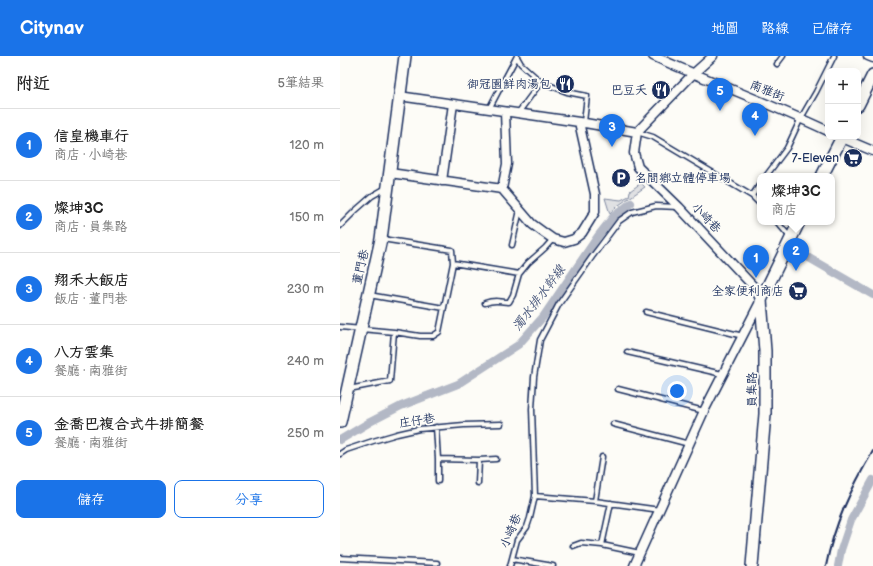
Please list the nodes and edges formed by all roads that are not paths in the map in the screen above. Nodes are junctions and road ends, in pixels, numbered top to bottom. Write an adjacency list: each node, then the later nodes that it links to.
1 (405, 56): 13 (main road, 董門巷)
2 (517, 56): 12 (lane); 16 (lane)
3 (653, 56): 10 (street, 南雅街)
4 (713, 56): 10 (street)
5 (783, 56): 9 (lane)
6 (834, 56): 19 (lane)
7 (868, 56): 8 (street)
8 (873, 58)
9 (777, 64)
10 (693, 74): 19 (street, 南雅街); 22 (street)
11 (873, 75): 15 (main road)
12 (541, 82): 18 (lane); 20 (lane)
13 (399, 96): 14 (street); 26 (main road, 董門巷)
14 (453, 104): 16 (street); 29 (street)
15 (858, 104)
16 (489, 109): 17 (street)
17 (505, 112): 18 (street); 32 (street)
18 (518, 114): 20 (street)
19 (801, 118): 21 (street, 南雅街); 27 (lane)
20 (582, 122): 22 (street); 41 (street)
21 (825, 130)
22 (637, 132): 33 (lane); 35 (street)
23 (840, 140): 28 (main road)
24 (848, 140): 25 (street)
25 (873, 151)
26 (390, 173): 29 (street); 30 (main road, 董門巷)
27 (768, 173)
28 (823, 173)
29 (442, 181): 32 (street)
30 (388, 186): 39 (lane); 40 (main road, 董門巷)
31 (757, 188): 33 (lane)
32 (502, 189): 36 (street)
33 (752, 196): 34 (lane)
34 (757, 201)
35 (678, 207): 47 (street, 小崎巷); 72 (lane, 小崎巷)
36 (520, 210): 41 (street); 43 (lane)
37 (779, 225): 42 (lane)
38 (798, 225): 42 (main road)
39 (340, 226)
40 (381, 239): 44 (lane); 46 (main road, 董門巷)
41 (553, 239): 45 (lane)
42 (791, 239): 47 (main road)
43 (512, 245)
44 (453, 263): 45 (lane); 49 (lane)
45 (519, 274): 48 (lane)
46 (368, 295): 49 (lane); 52 (main road, 董門巷)
47 (761, 300): 54 (street); 85 (main road, 員集路)
48 (485, 303)
49 (444, 308): 53 (lane)
50 (646, 312): 54 (lane)
51 (340, 327): 52 (lane)
52 (360, 329): 53 (lane); 57 (main road, 董門巷)
53 (394, 332): 57 (lane)
54 (743, 336): 56 (street)
55 (627, 352): 56 (lane)
56 (722, 374): 59 (street)
57 (348, 390): 60 (main road, 董門巷)
58 (618, 390): 59 (lane)
59 (704, 411): 64 (street)
60 (340, 422)
61 (501, 424): 63 (lane, 庄仔巷)
62 (613, 424): 64 (lane)
63 (436, 427): 65 (lane, 庄仔巷); 67 (lane)
64 (689, 444): 75 (street)
65 (340, 454)
66 (602, 457): 73 (lane)
67 (438, 459): 69 (lane); 70 (lane)
68 (496, 459): 69 (lane)
69 (479, 460): 71 (lane)
70 (438, 481)
71 (478, 483)
72 (535, 496): 73 (lane); 80 (lane, 小崎巷)
73 (595, 501): 74 (lane)
74 (611, 503): 75 (lane); 77 (lane)
75 (660, 510): 78 (street)
76 (573, 546): 77 (lane)
77 (602, 546): 78 (lane)
78 (640, 553): 84 (street)
79 (340, 558): 81 (lane)
80 (512, 559): 82 (lane, 小崎巷); 83 (lane)
81 (437, 563)
82 (510, 566)
83 (553, 566)
84 (634, 566)
85 (752, 566)

